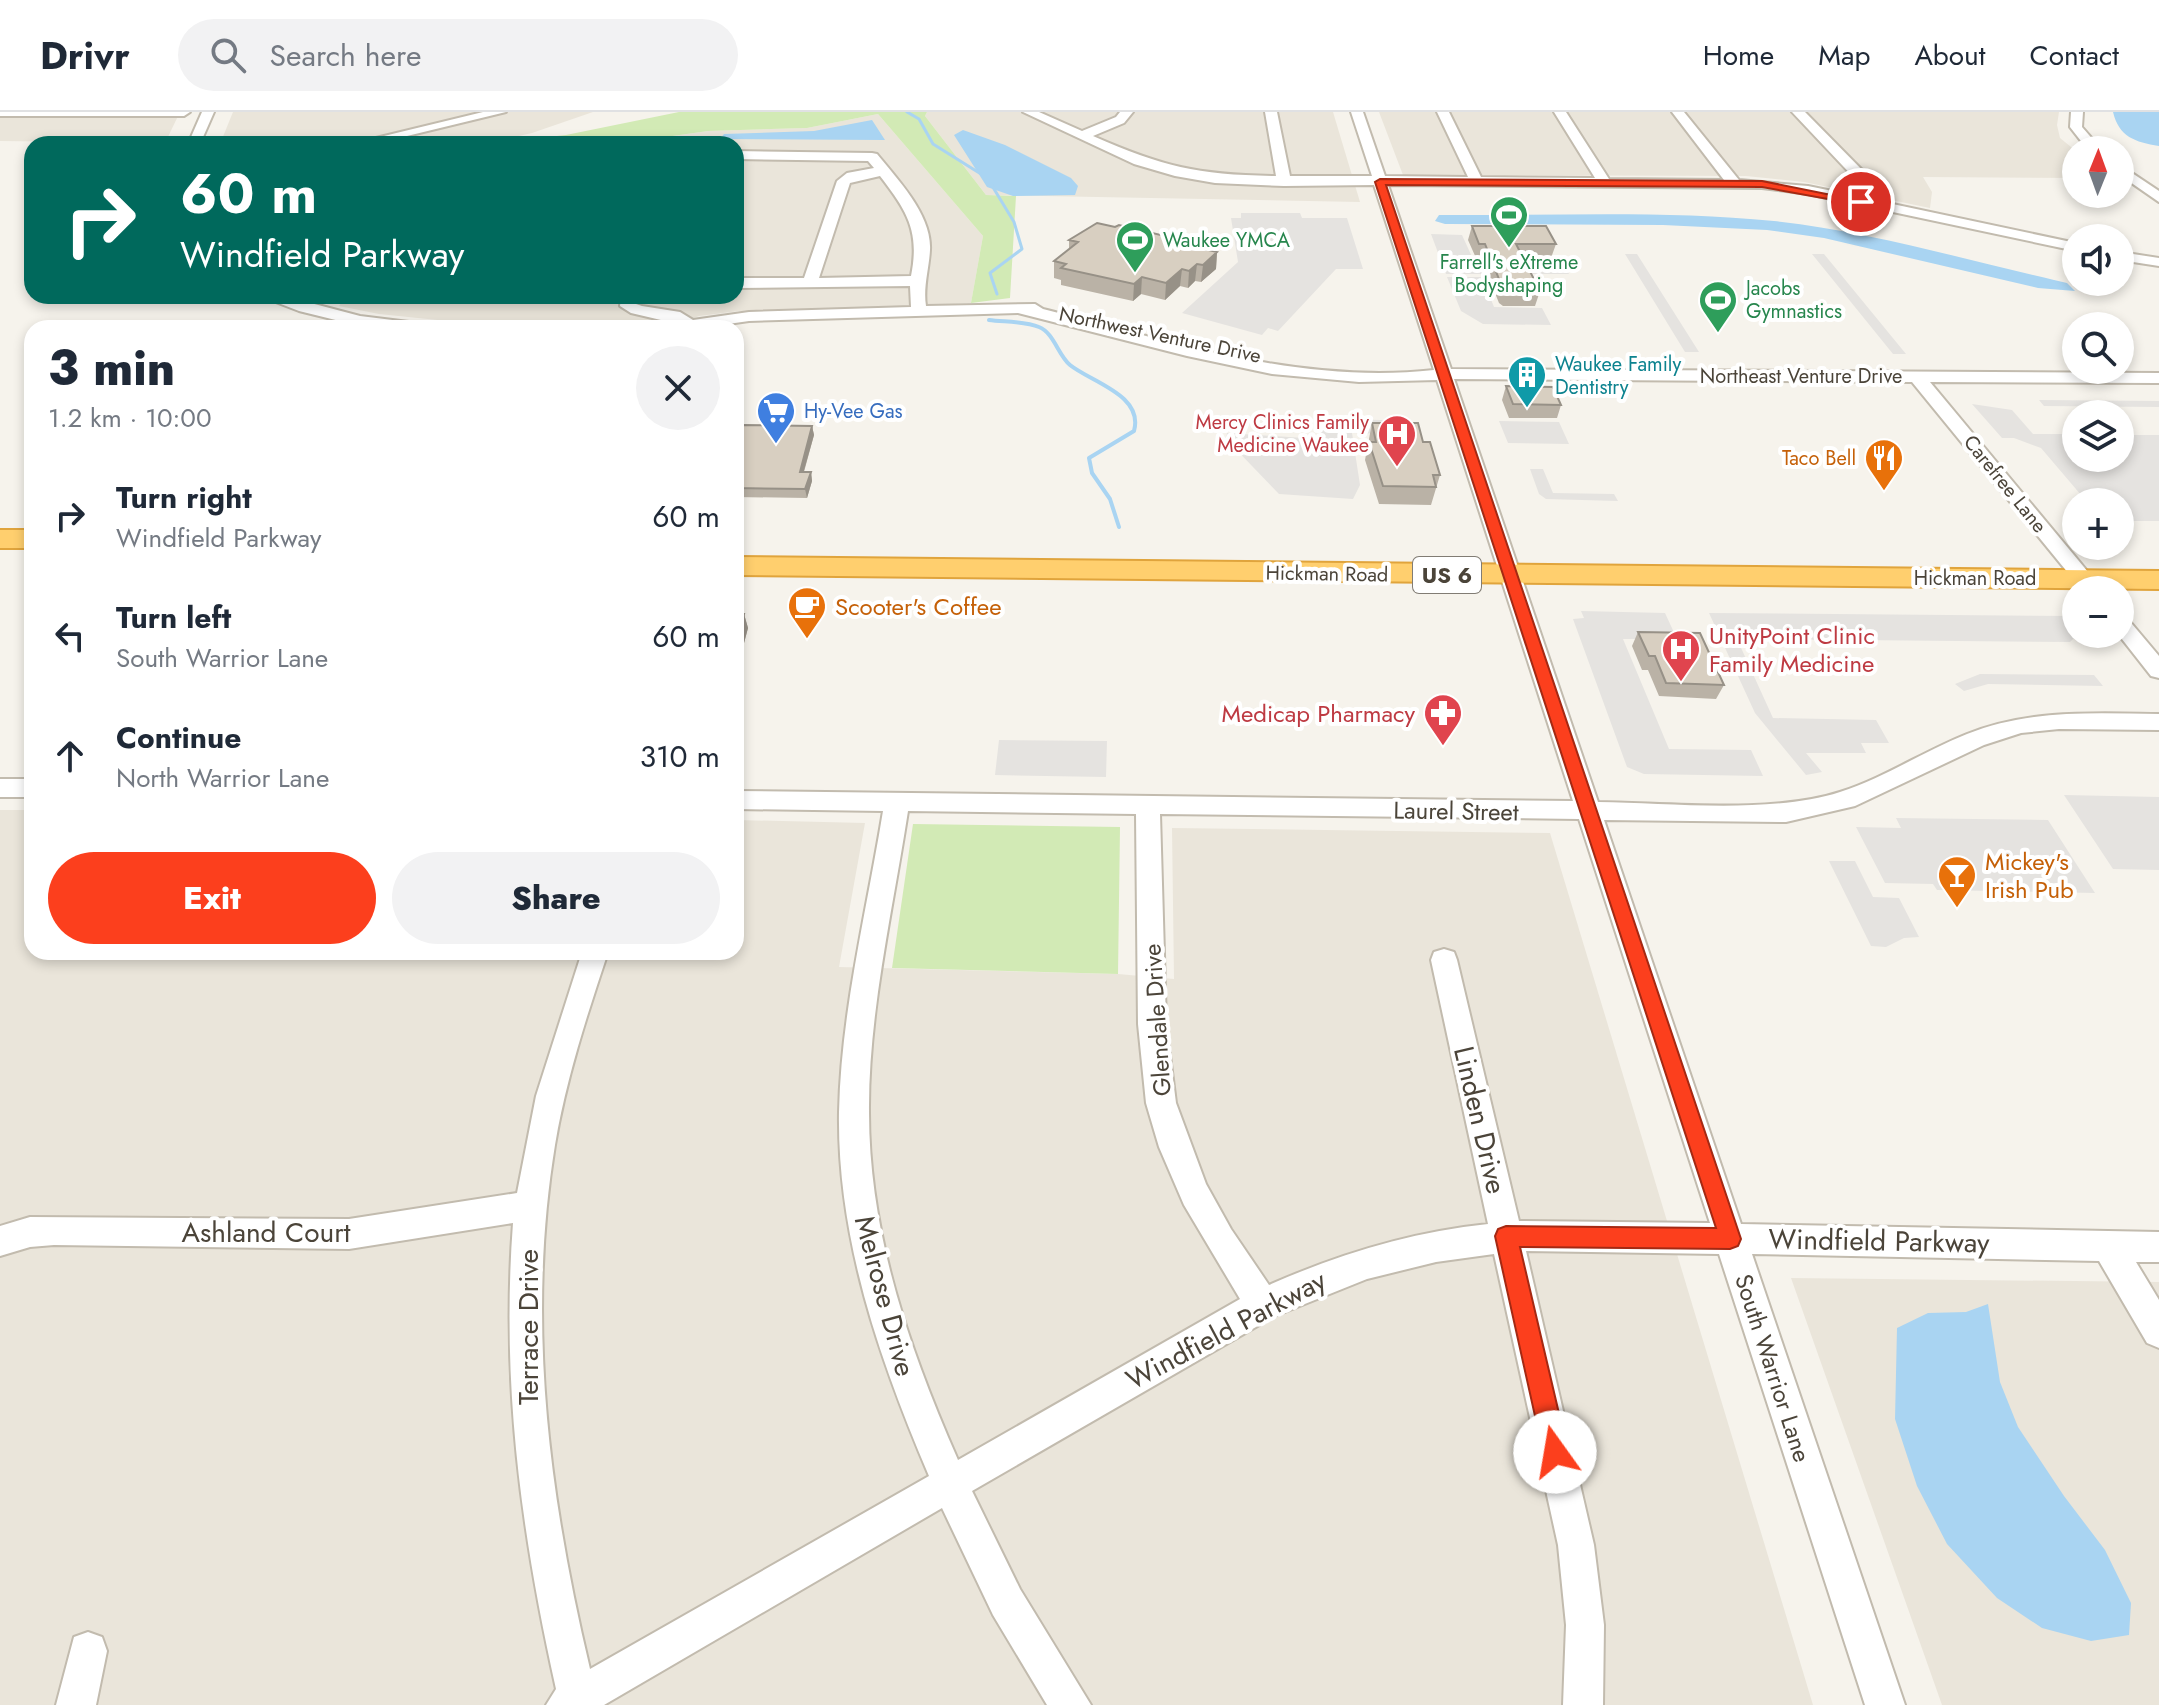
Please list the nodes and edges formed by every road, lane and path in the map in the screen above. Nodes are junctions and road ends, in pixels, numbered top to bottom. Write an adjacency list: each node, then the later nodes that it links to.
1 (0, 112): 2 (street)
2 (184, 112)
3 (208, 112): 14 (street)
4 (500, 112): 15 (street)
5 (1029, 112): 16 (street)
6 (1127, 112): 16 (street)
7 (1271, 112): 21 (street)
8 (1357, 112): 22 (street, South Warrior Lane)
9 (1443, 112): 23 (street)
10 (1560, 112): 24 (street)
11 (1678, 112): 25 (street)
12 (1798, 112): 27 (street)
13 (2077, 112): 17 (street)
14 (198, 136)
15 (393, 136)
16 (1081, 136): 21 (street)
17 (2083, 136)
18 (744, 159): 19 (street)
19 (883, 171): 31 (street); 33 (street)
20 (2134, 179): 26 (street)
21 (1284, 182): 22 (street)
22 (1380, 182): 23 (street); 40 (street, South Warrior Lane)
23 (1477, 182): 24 (street)
24 (1605, 183): 25 (street)
25 (1735, 184): 27 (street)
26 (2159, 198)
27 (1861, 202): 28 (street)
28 (2062, 244)
29 (2134, 258): 30 (street)
30 (2159, 262)
31 (917, 281): 33 (street); 36 (street)
32 (744, 283): 33 (street)
33 (809, 284)
34 (293, 304): 37 (street)
35 (628, 304): 38 (street)
36 (919, 310): 39 (street, Northwest Venture Drive); 40 (street, Northwest Venture Drive)
37 (357, 320)
38 (681, 320)
39 (721, 320)
40 (1444, 374): 41 (street, Northeast Venture Drive); 49 (street, South Warrior Lane)
41 (1917, 377): 42 (street, Northeast Venture Drive); 51 (street, Carefree Lane)
42 (2159, 378)
43 (0, 539): 44 (highway)
44 (24, 539)
45 (744, 548): 49 (highway, Hickman Road / US 6)
46 (0, 555): 47 (highway)
47 (24, 556)
48 (2159, 562): 52 (highway, Hickman Road / US 6)
49 (1507, 565): 50 (highway, Hickman Road / US 6); 53 (highway, Hickman Road / US 6); 64 (street, South Warrior Lane)
50 (744, 566)
51 (2081, 576)
52 (2087, 576)
53 (2062, 577)
54 (2134, 579): 55 (highway, Hickman Road / US 6)
55 (2159, 580)
56 (2134, 640): 57 (street)
57 (2159, 671)
58 (2159, 722): 64 (street, Laurel Street)
59 (0, 788): 60 (street)
60 (24, 788)
61 (744, 800): 62 (street, Laurel Street)
62 (897, 802): 63 (street, Laurel Street); 75 (street, Melrose Drive)
63 (1148, 806): 64 (street, Laurel Street); 73 (street, Glendale Drive)
64 (1589, 813): 69 (street, South Warrior Lane)
65 (592, 960): 67 (street, Terrace Drive)
66 (1444, 960): 68 (street, Linden Drive)
67 (531, 1206): 70 (street, Ashland Court); 77 (street, Terrace Drive)
68 (1506, 1236): 69 (street, Windfield Parkway); 73 (street, Windfield Parkway); 80 (street, Linden Drive)
69 (1730, 1239): 71 (street, Windfield Parkway); 81 (street, South Warrior Lane)
70 (0, 1241)
71 (2108, 1246): 72 (street, Windfield Parkway); 74 (street)
72 (2159, 1247)
73 (1263, 1304): 75 (street, Windfield Parkway)
74 (2159, 1331)
75 (950, 1483): 77 (street, Windfield Parkway); 79 (street, Melrose Drive)
76 (88, 1651): 78 (street)
77 (574, 1703)
78 (76, 1705)
79 (1071, 1705)
80 (1583, 1705)
81 (1885, 1705)

